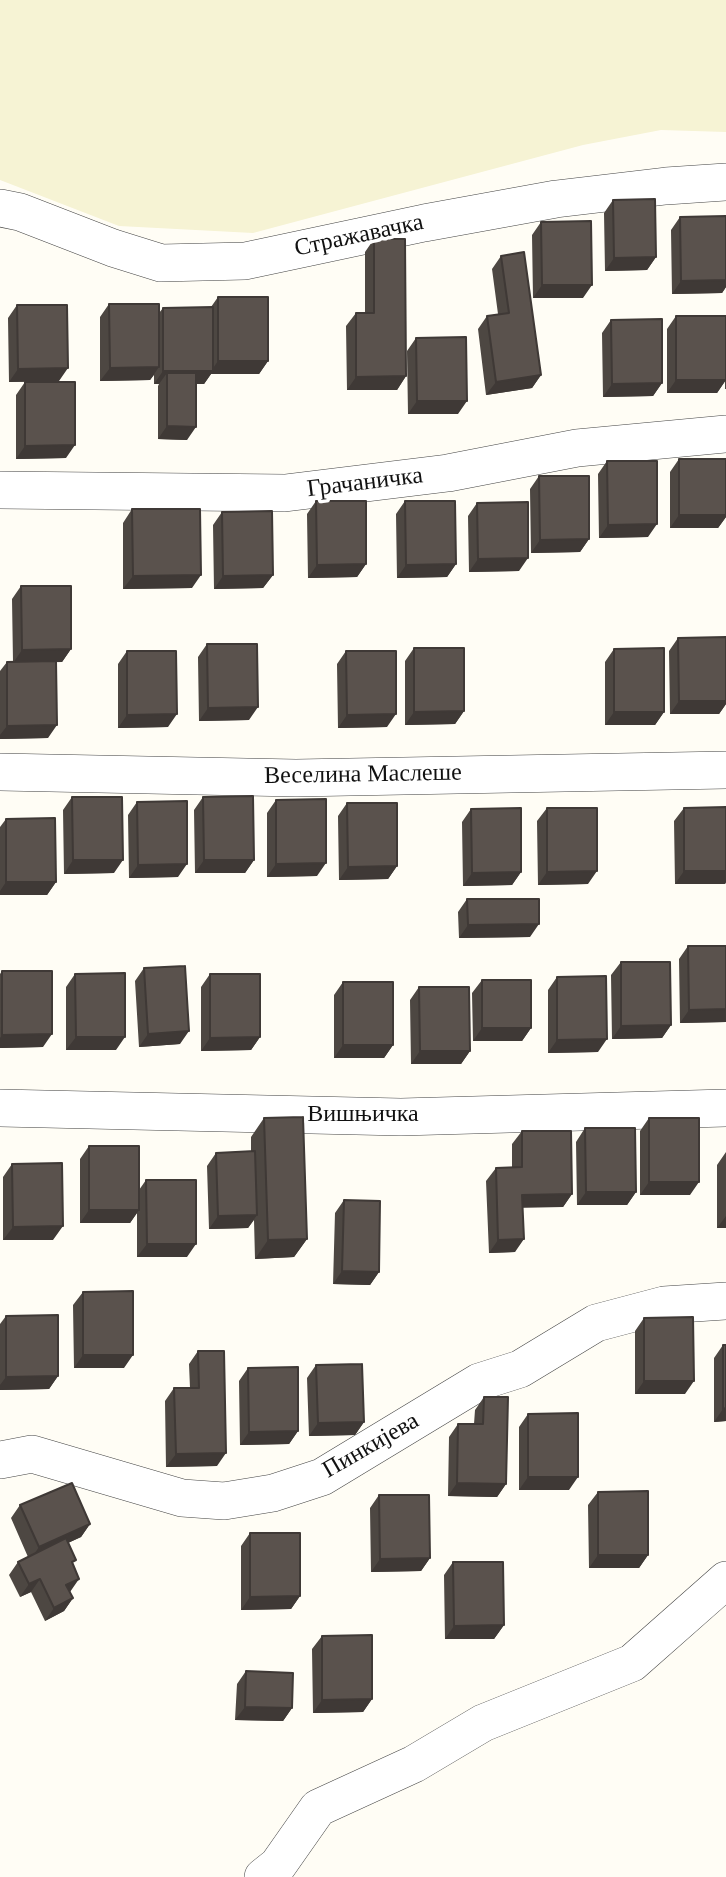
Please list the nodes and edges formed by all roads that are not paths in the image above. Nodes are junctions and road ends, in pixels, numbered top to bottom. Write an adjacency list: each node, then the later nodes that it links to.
1 (726, 182): 2 (street, Стражавачка)
2 (0, 208)
3 (726, 434): 4 (street, Грачаничка)
4 (0, 490)
5 (726, 770): 6 (street, Веселина Маслеше)
6 (0, 772)
7 (0, 1108): 8 (street, Вишњичка)
8 (726, 1108)
9 (726, 1301): 10 (street, Пинкијева)
10 (0, 1460)
11 (726, 1580): 12 (street)
12 (263, 1877)

